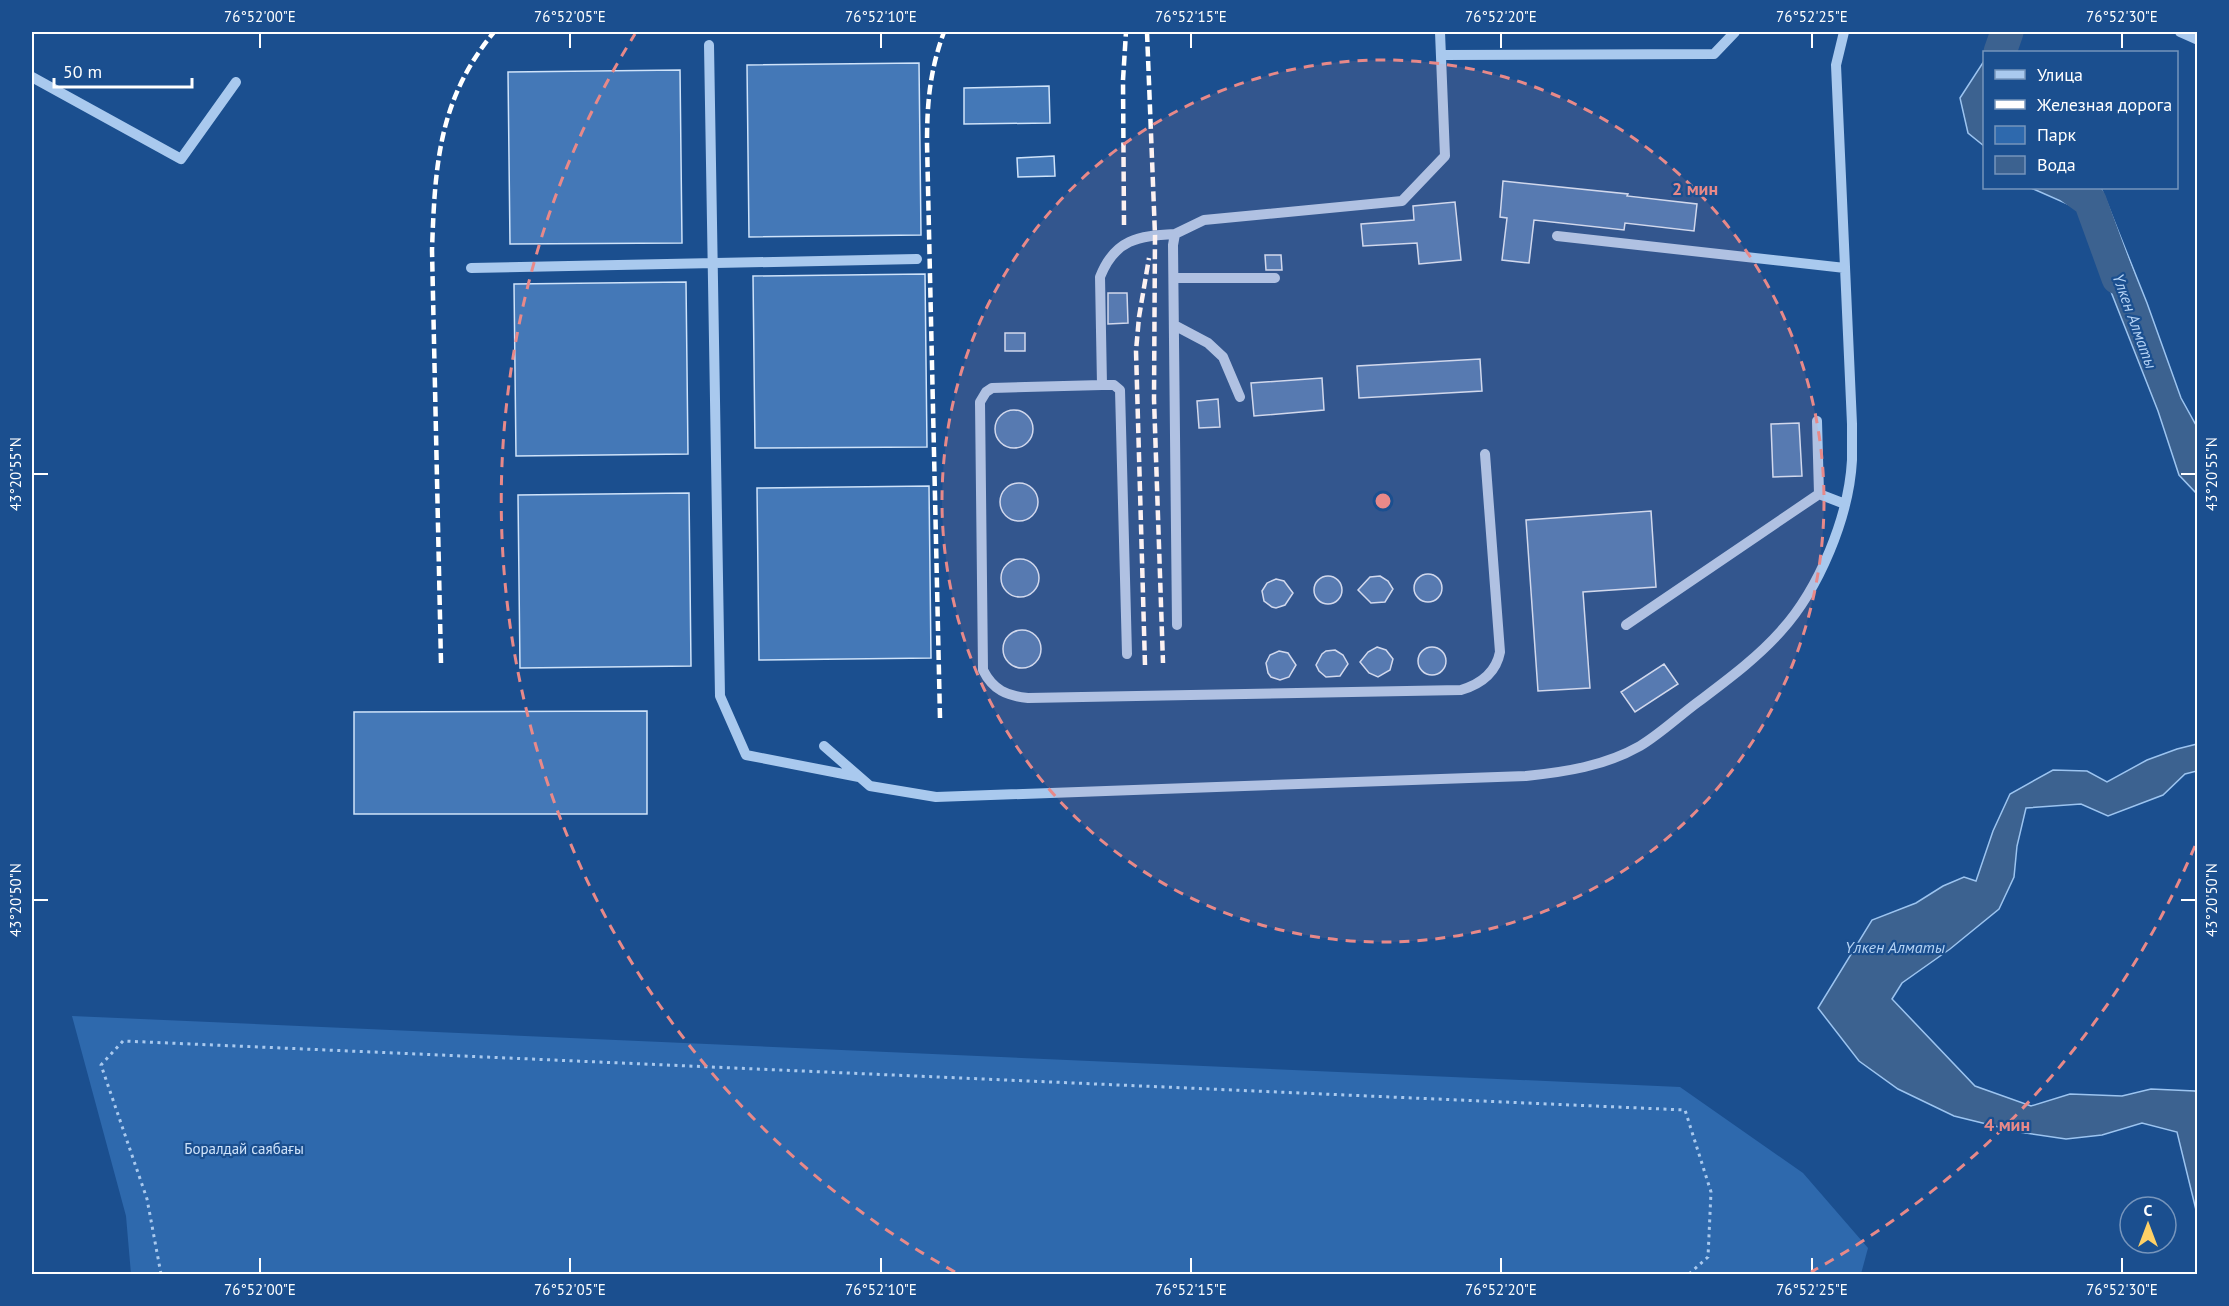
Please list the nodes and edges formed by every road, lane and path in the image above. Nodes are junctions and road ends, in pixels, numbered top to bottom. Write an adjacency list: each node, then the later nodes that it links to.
1 (1440, 32): 7 (street)
2 (1735, 32): 7 (street)
3 (1844, 32): 15 (street)
4 (2180, 32): 5 (street)
5 (2198, 40)
6 (709, 45): 13 (street)
7 (1441, 55): 10 (street)
8 (32, 77): 9 (street)
9 (236, 82)
10 (1175, 234): 16 (street); 19 (street)
11 (1557, 236): 15 (street)
12 (917, 259): 13 (street)
13 (713, 262): 14 (street); 29 (street)
14 (471, 268)
15 (1845, 268): 24 (street)
16 (1174, 278): 17 (street); 18 (street)
17 (1275, 278)
18 (1174, 325): 20 (street); 25 (street)
19 (1102, 385): 22 (street); 27 (street)
20 (1240, 397)
21 (1817, 422): 23 (street)
22 (1485, 454)
23 (1820, 494): 24 (street); 26 (street)
24 (1845, 504): 29 (street)
25 (1177, 625)
26 (1626, 625)
27 (1127, 654)
28 (824, 746): 29 (street)
29 (860, 778)
30 (161, 1275): 31 (path)
31 (1689, 1275)

